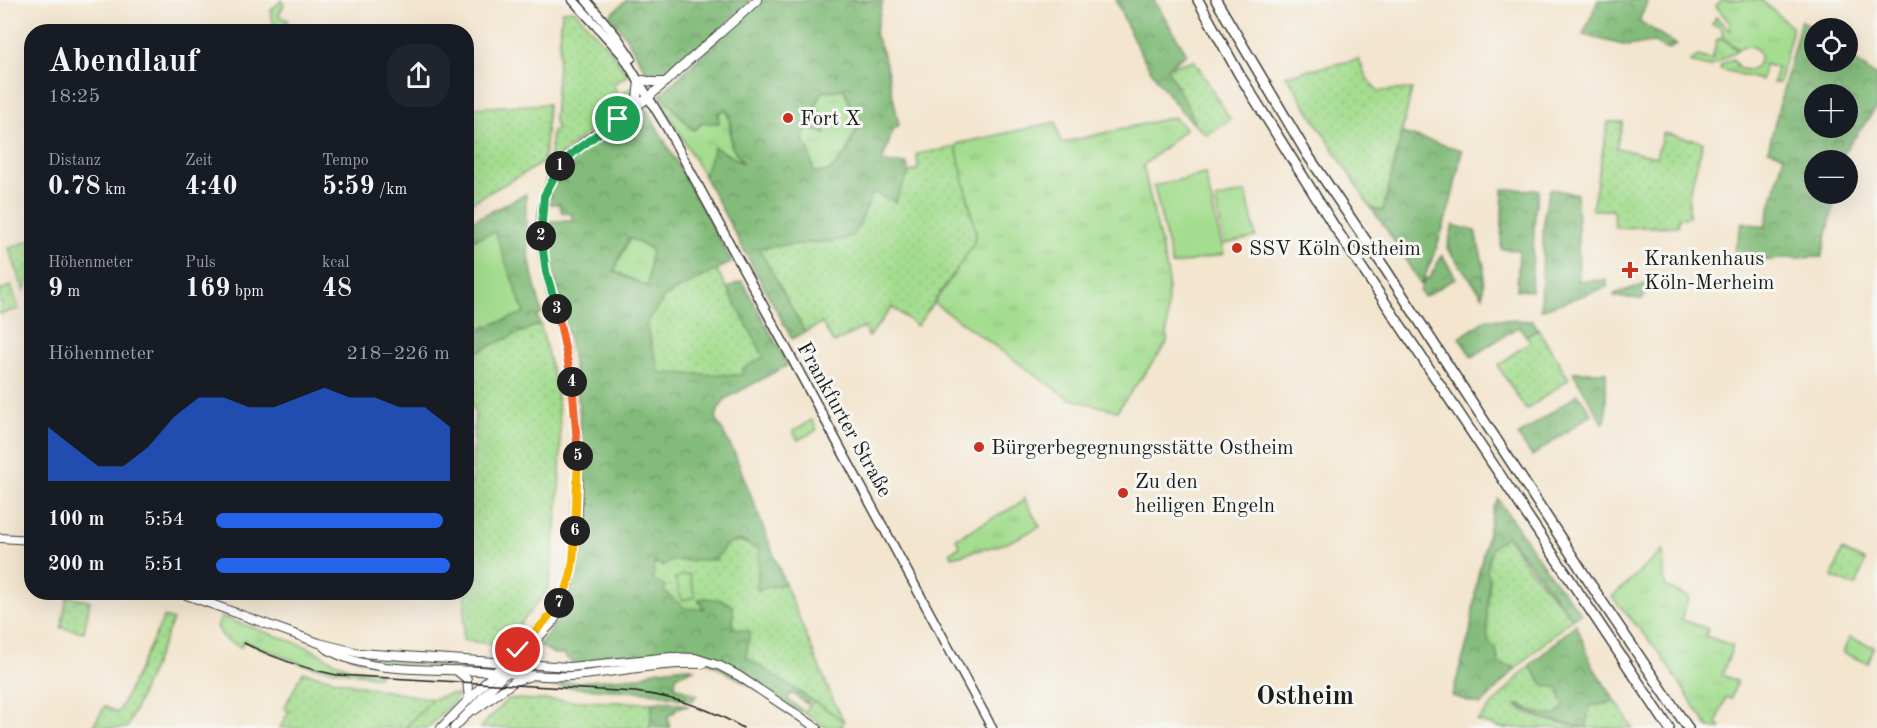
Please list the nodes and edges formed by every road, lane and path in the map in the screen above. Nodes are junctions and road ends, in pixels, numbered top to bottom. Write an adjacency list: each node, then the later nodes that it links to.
1 (573, 0): 6 (main road, Frankfurter Straße)
2 (586, 0): 6 (main road, Frankfurter Straße)
3 (757, 0): 7 (main road)
4 (1198, 0): 28 (highway)
5 (1216, 0): 29 (highway)
6 (641, 81): 7 (main road); 8 (main road, Frankfurter Straße); 9 (main road)
7 (666, 81): 8 (main road)
8 (650, 96): 9 (main road); 27 (main road, Frankfurter Straße)
9 (636, 106): 12 (main road)
10 (0, 537): 11 (main road)
11 (24, 539)
12 (567, 590): 16 (main road); 17 (main road)
13 (200, 600): 14 (main road)
14 (348, 655): 16 (main road); 18 (main road)
15 (684, 660): 17 (main road); 21 (main road); 26 (main road)
16 (503, 663): 17 (main road); 19 (main road)
17 (516, 664): 20 (main road)
18 (456, 670): 19 (main road); 22 (main road)
19 (494, 672): 20 (main road); 22 (main road)
20 (507, 673): 21 (main road); 23 (main road)
21 (535, 675): 23 (main road)
22 (469, 699): 24 (main road)
23 (462, 720): 25 (main road)
24 (441, 728)
25 (454, 728)
26 (818, 728)
27 (992, 728)
28 (1669, 728)
29 (1688, 728)

